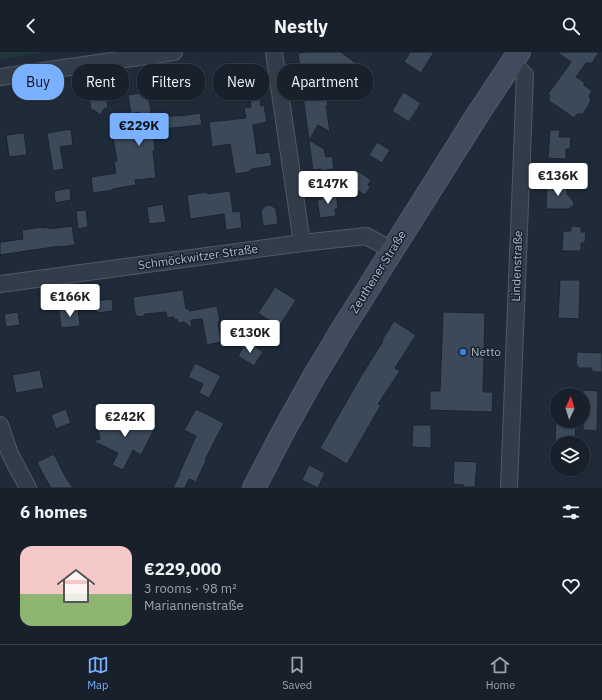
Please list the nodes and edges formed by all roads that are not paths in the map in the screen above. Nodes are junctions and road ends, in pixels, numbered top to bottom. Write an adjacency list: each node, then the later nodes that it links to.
1 (174, 52): 4 (street)
2 (274, 52): 5 (street)
3 (516, 57): 6 (main road, Zeuthener Straße); 11 (street, Lindenstraße)
4 (0, 77)
5 (302, 243): 6 (street, Schmöckwitzer Straße); 7 (street, Schmöckwitzer Straße)
6 (392, 250): 10 (main road, Zeuthener Straße)
7 (0, 284)
8 (0, 425): 9 (street)
9 (28, 488)
10 (254, 488)
11 (509, 488)

